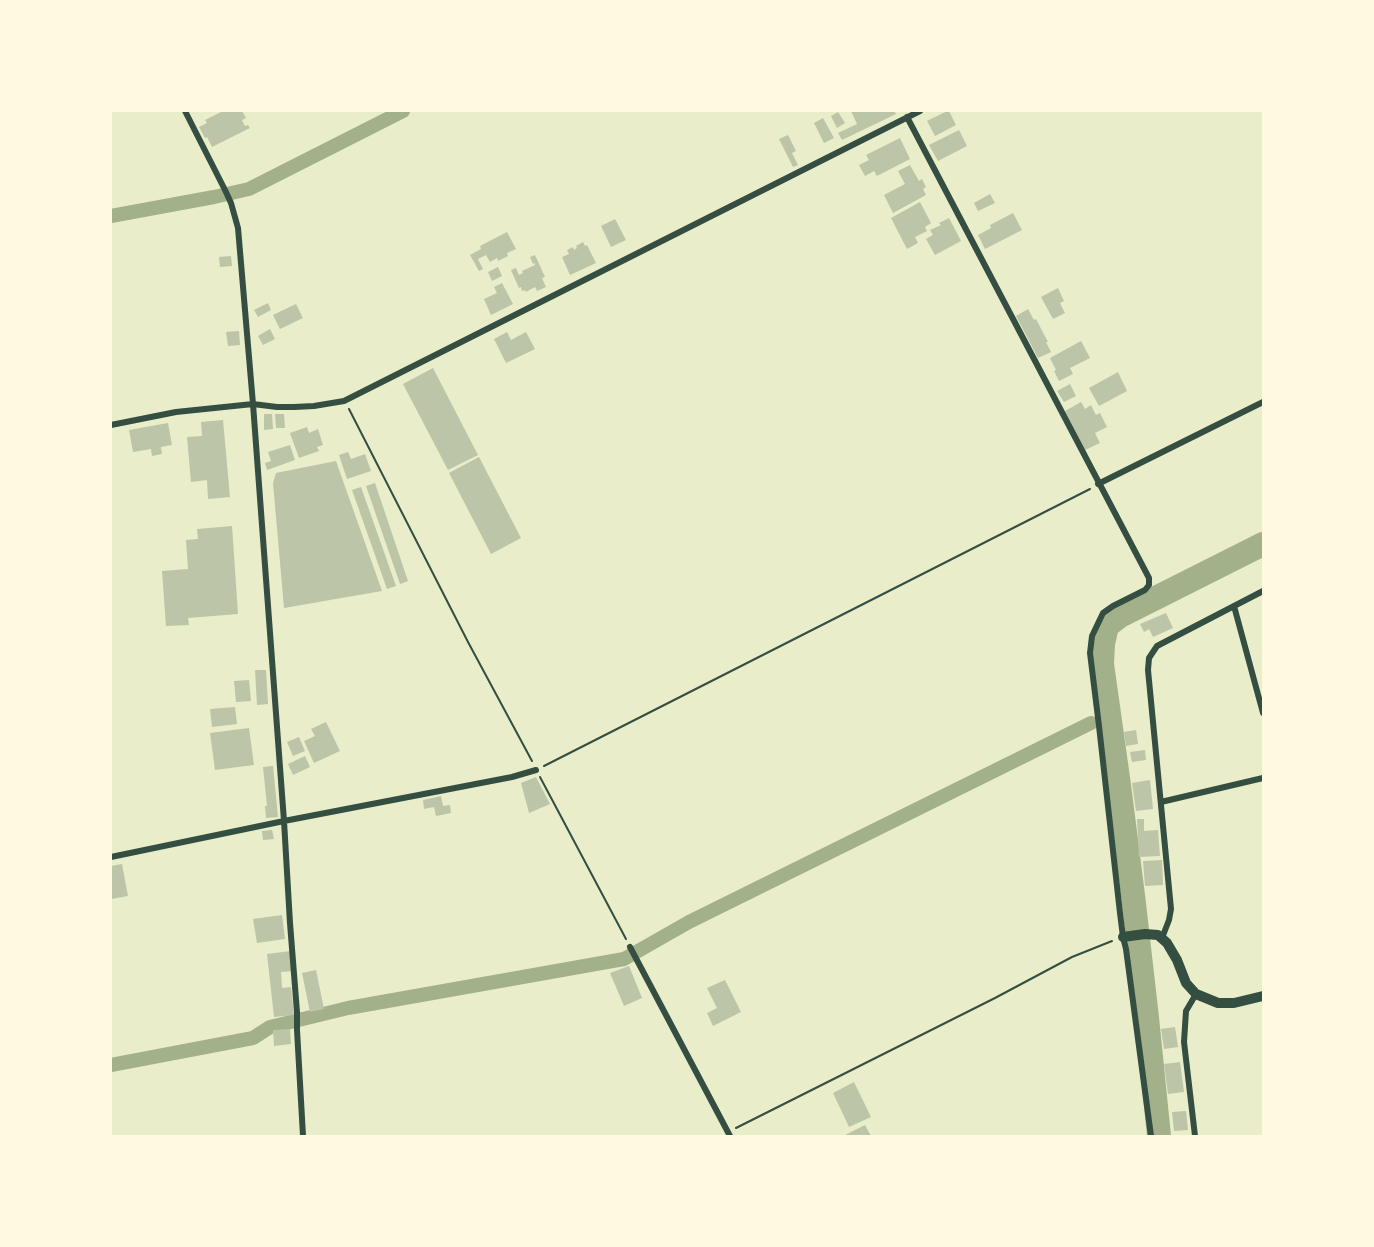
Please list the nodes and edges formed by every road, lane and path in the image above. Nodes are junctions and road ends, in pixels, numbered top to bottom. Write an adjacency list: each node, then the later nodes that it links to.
1 (185, 111): 6 (street)
2 (920, 111): 3 (street)
3 (909, 115): 4 (street); 8 (street)
4 (344, 401): 6 (street); 12 (path)
5 (1263, 402): 8 (street)
6 (254, 404): 7 (street); 15 (street)
7 (111, 425)
8 (1098, 484): 12 (path); 17 (street)
9 (1263, 591): 10 (street)
10 (1234, 606): 11 (street); 14 (street)
11 (1263, 713)
12 (536, 770): 15 (street); 19 (path)
13 (1263, 778): 14 (street)
14 (1161, 802): 18 (street)
15 (284, 821): 16 (street); 23 (street)
16 (111, 857)
17 (1126, 936): 18 (street); 22 (path); 24 (street)
18 (1161, 938): 20 (street)
19 (630, 946): 22 (street)
20 (1196, 994): 21 (street); 25 (street)
21 (1263, 996)
22 (729, 1134)
23 (303, 1136)
24 (1151, 1136)
25 (1195, 1136)

